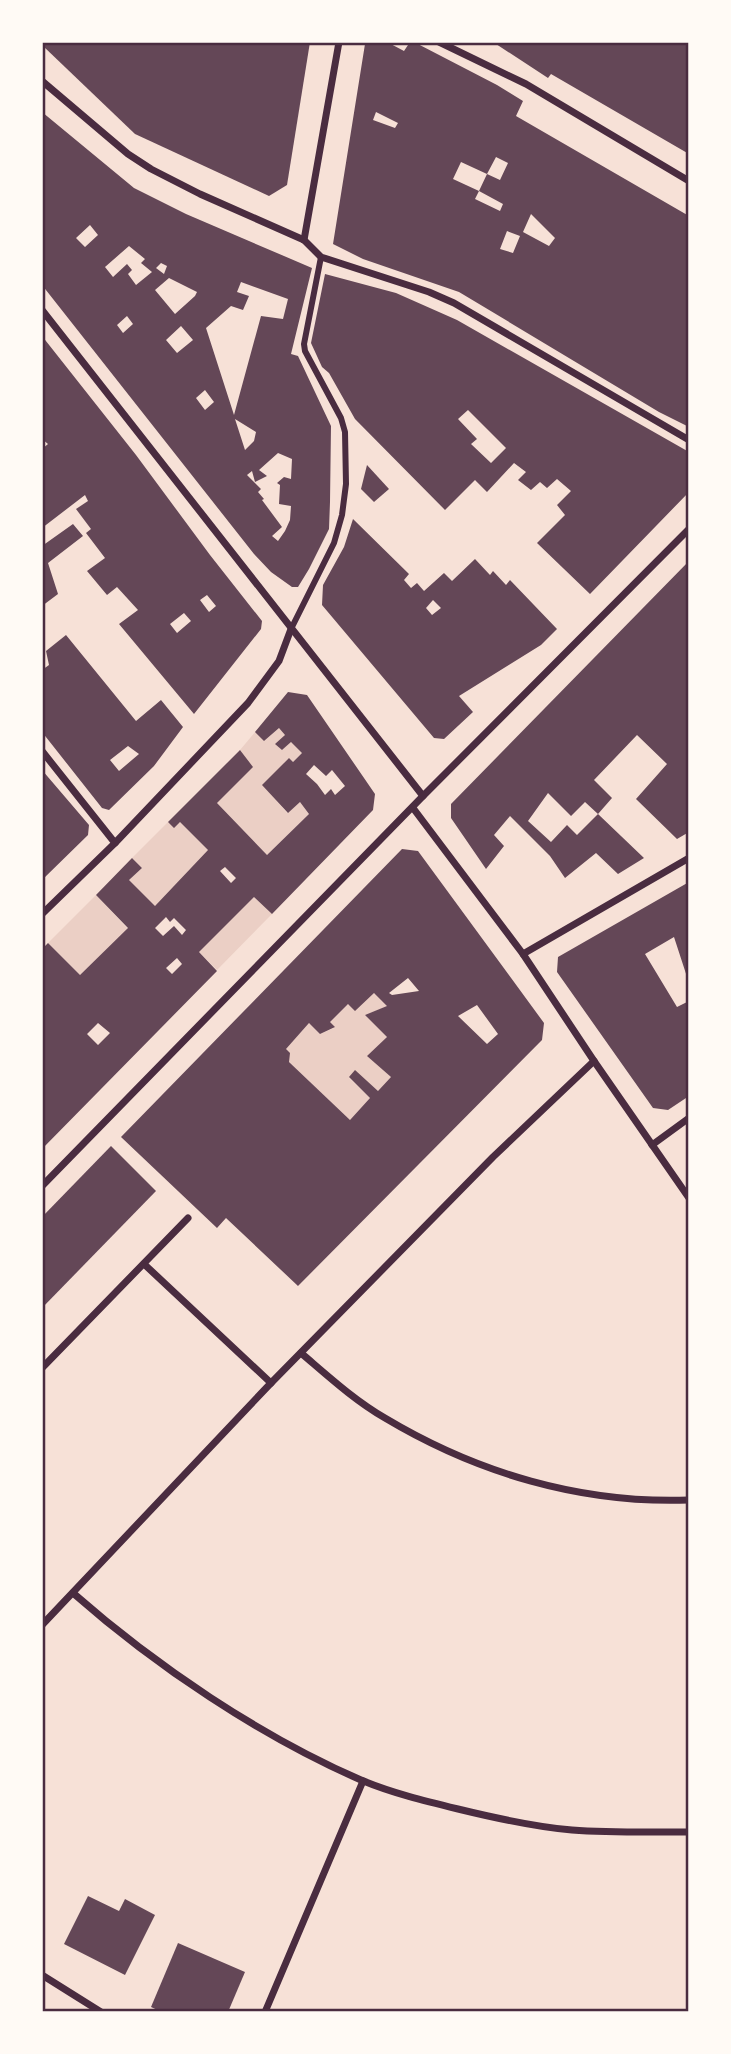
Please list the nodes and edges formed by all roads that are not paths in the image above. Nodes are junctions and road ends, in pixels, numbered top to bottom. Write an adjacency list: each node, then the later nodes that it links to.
1 (340, 42): 5 (street)
2 (439, 42): 4 (street)
3 (42, 81): 5 (street)
4 (689, 181)
5 (304, 240): 6 (street)
6 (321, 257): 8 (street); 10 (street)
7 (42, 310): 10 (street)
8 (689, 440)
9 (689, 529): 12 (street)
10 (291, 629): 12 (street); 14 (street)
11 (42, 751): 14 (street)
12 (423, 796): 13 (street)
13 (413, 808): 17 (street); 21 (street)
14 (115, 843): 16 (street)
15 (689, 858): 17 (street)
16 (42, 914)
17 (523, 954): 18 (street)
18 (594, 1061): 20 (street); 25 (street)
19 (689, 1118): 20 (street)
20 (652, 1145): 22 (street)
21 (42, 1186)
22 (689, 1198)
23 (188, 1219): 24 (street)
24 (144, 1264): 26 (street); 27 (street)
25 (301, 1353): 27 (street); 28 (street)
26 (42, 1368)
27 (271, 1383): 29 (street)
28 (689, 1500)
29 (73, 1593): 30 (street); 31 (street)
30 (42, 1625)
31 (363, 1781): 32 (street); 35 (street)
32 (689, 1832)
33 (42, 1975): 34 (street)
34 (101, 2012)
35 (265, 2012)

